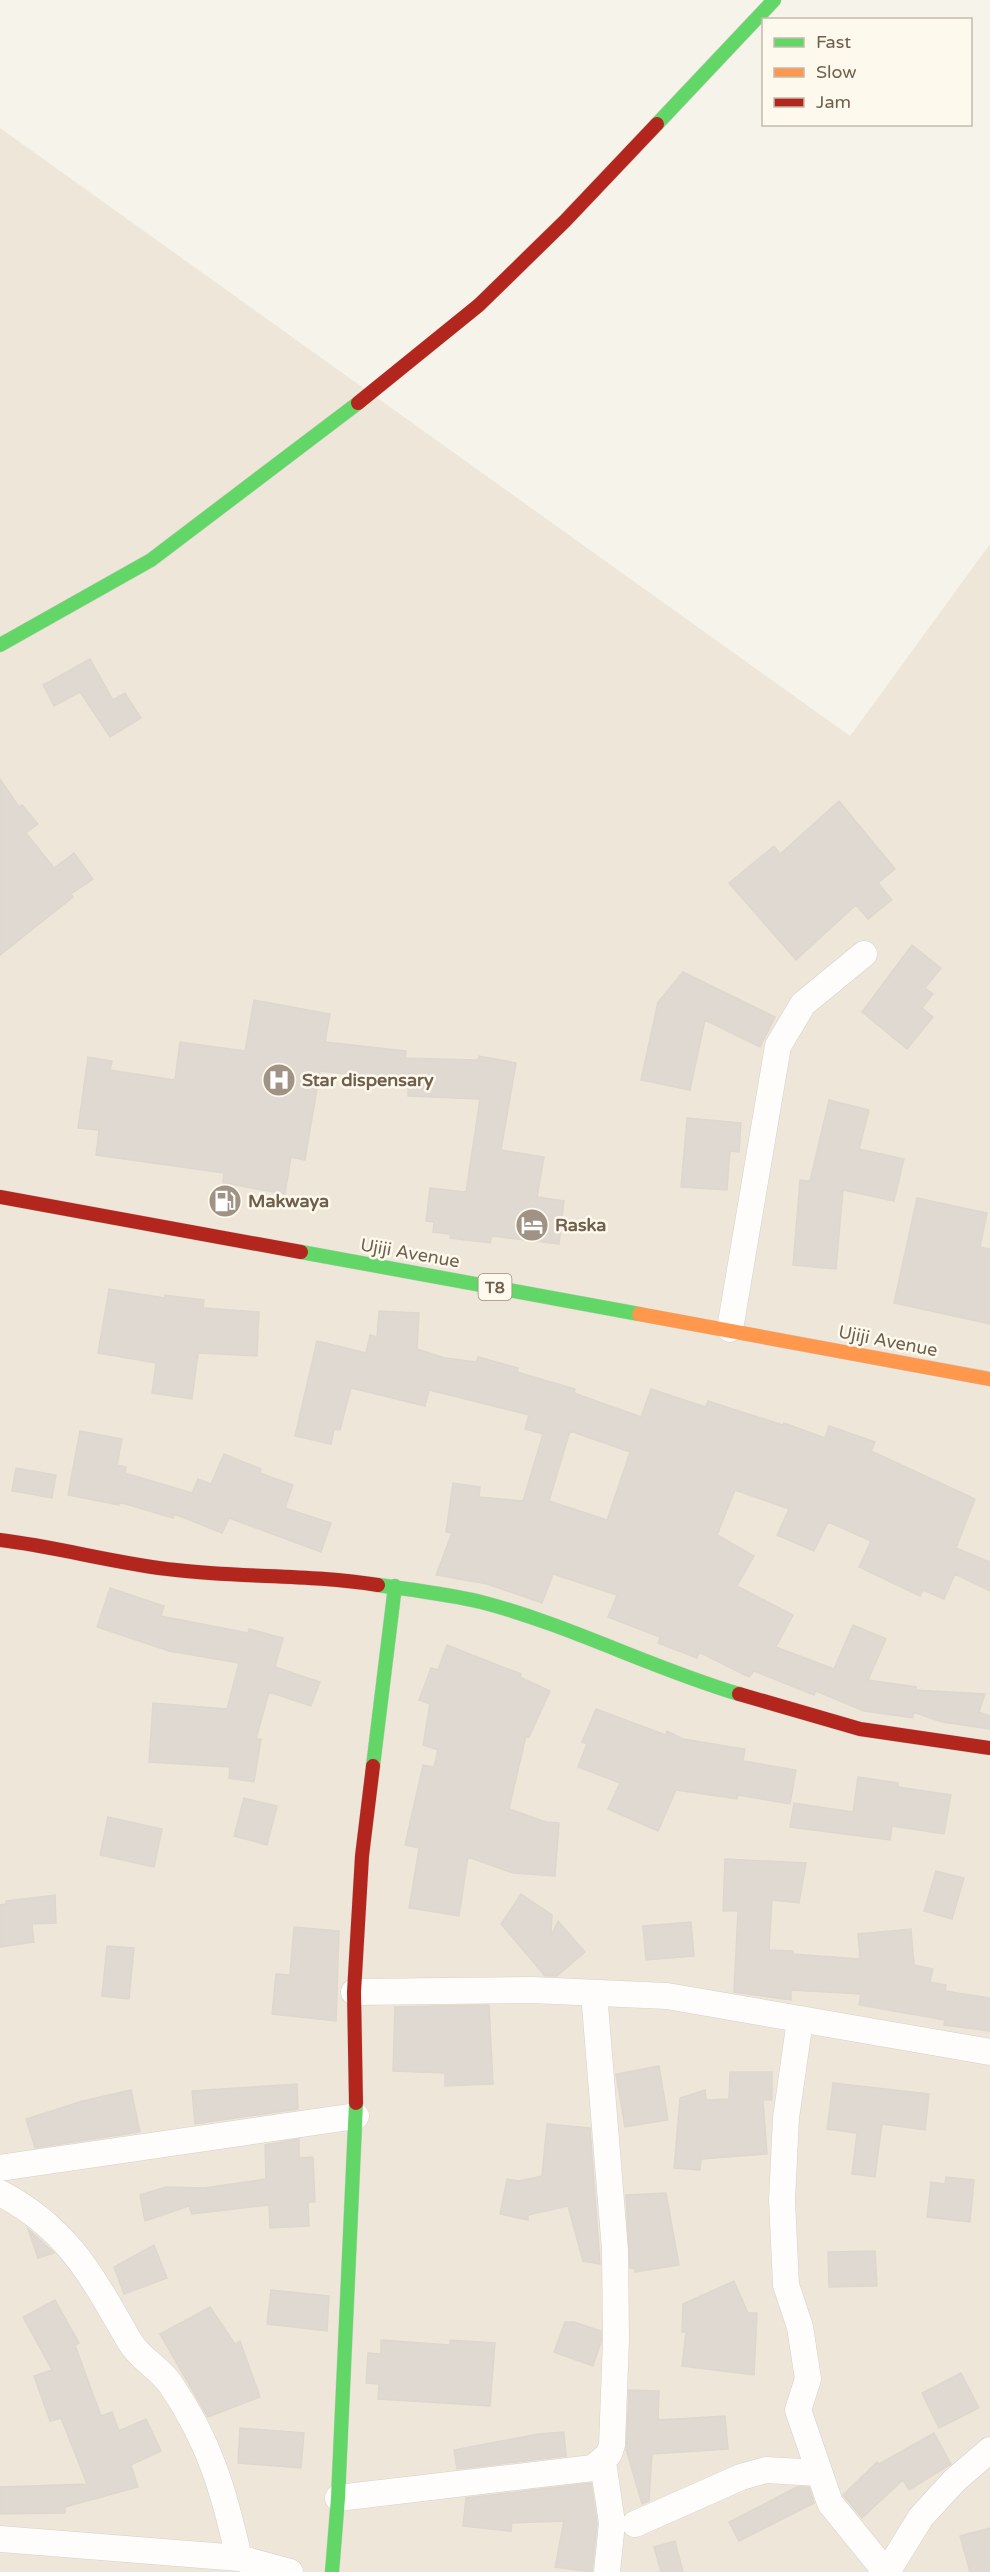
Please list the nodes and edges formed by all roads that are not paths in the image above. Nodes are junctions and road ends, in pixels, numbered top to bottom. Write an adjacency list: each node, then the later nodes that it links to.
1 (774, 0): 2 (main road)
2 (2, 641)
3 (864, 954): 5 (street)
4 (0, 1197): 5 (main road, Ujiji Avenue / T8)
5 (730, 1329): 6 (main road, Ujiji Avenue / T8)
6 (990, 1379)
7 (0, 1540): 8 (main road)
8 (395, 1586): 9 (main road); 10 (main road)
9 (990, 1748)
10 (354, 1992): 11 (street); 14 (main road)
11 (594, 1993): 12 (street); 18 (street)
12 (800, 2020): 13 (street); 19 (street)
13 (990, 2052)
14 (356, 2116): 15 (street); 20 (main road)
15 (0, 2168)
16 (0, 2193): 23 (street)
17 (990, 2450): 27 (street)
18 (603, 2462): 20 (street); 26 (street)
19 (819, 2473): 21 (street); 27 (street)
20 (338, 2498): 25 (main road)
21 (635, 2524)
22 (0, 2539): 23 (street)
23 (239, 2558): 24 (street)
24 (290, 2572)
25 (332, 2572)
26 (607, 2572)
27 (887, 2572)

